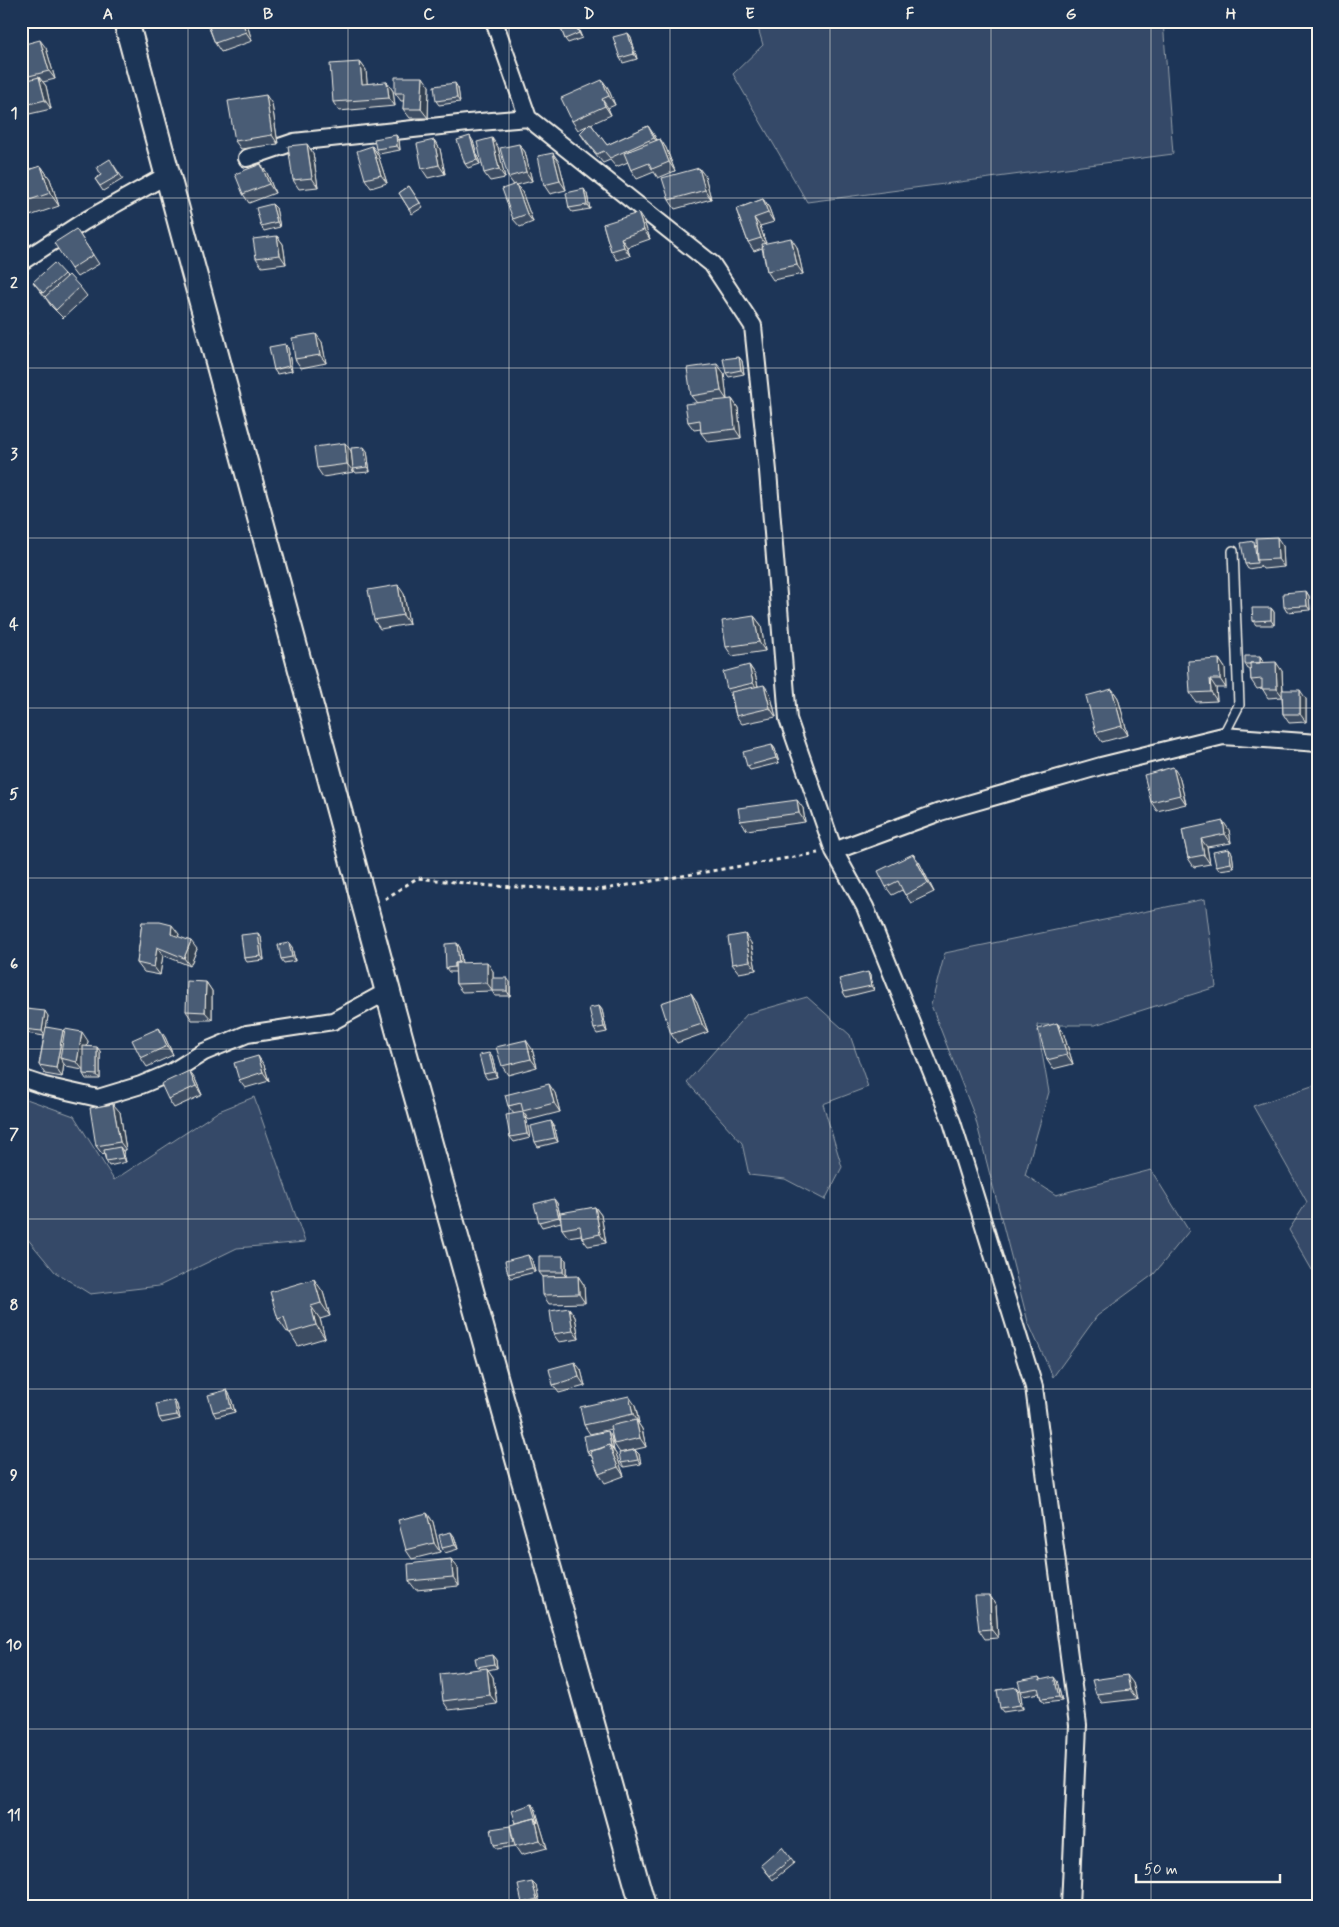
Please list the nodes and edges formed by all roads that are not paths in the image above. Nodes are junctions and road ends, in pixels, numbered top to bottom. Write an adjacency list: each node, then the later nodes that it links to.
1 (126, 21): 5 (main road)
2 (494, 21): 3 (street)
3 (528, 118): 4 (street); 10 (street)
4 (247, 158)
5 (167, 175): 6 (street); 11 (main road)
6 (21, 262)
7 (1233, 551): 8 (lane)
8 (1223, 736): 9 (street); 10 (street)
9 (1318, 742)
10 (834, 850): 14 (street)
11 (388, 991): 12 (street); 13 (main road)
12 (21, 1078)
13 (643, 1906)
14 (1070, 1906)

